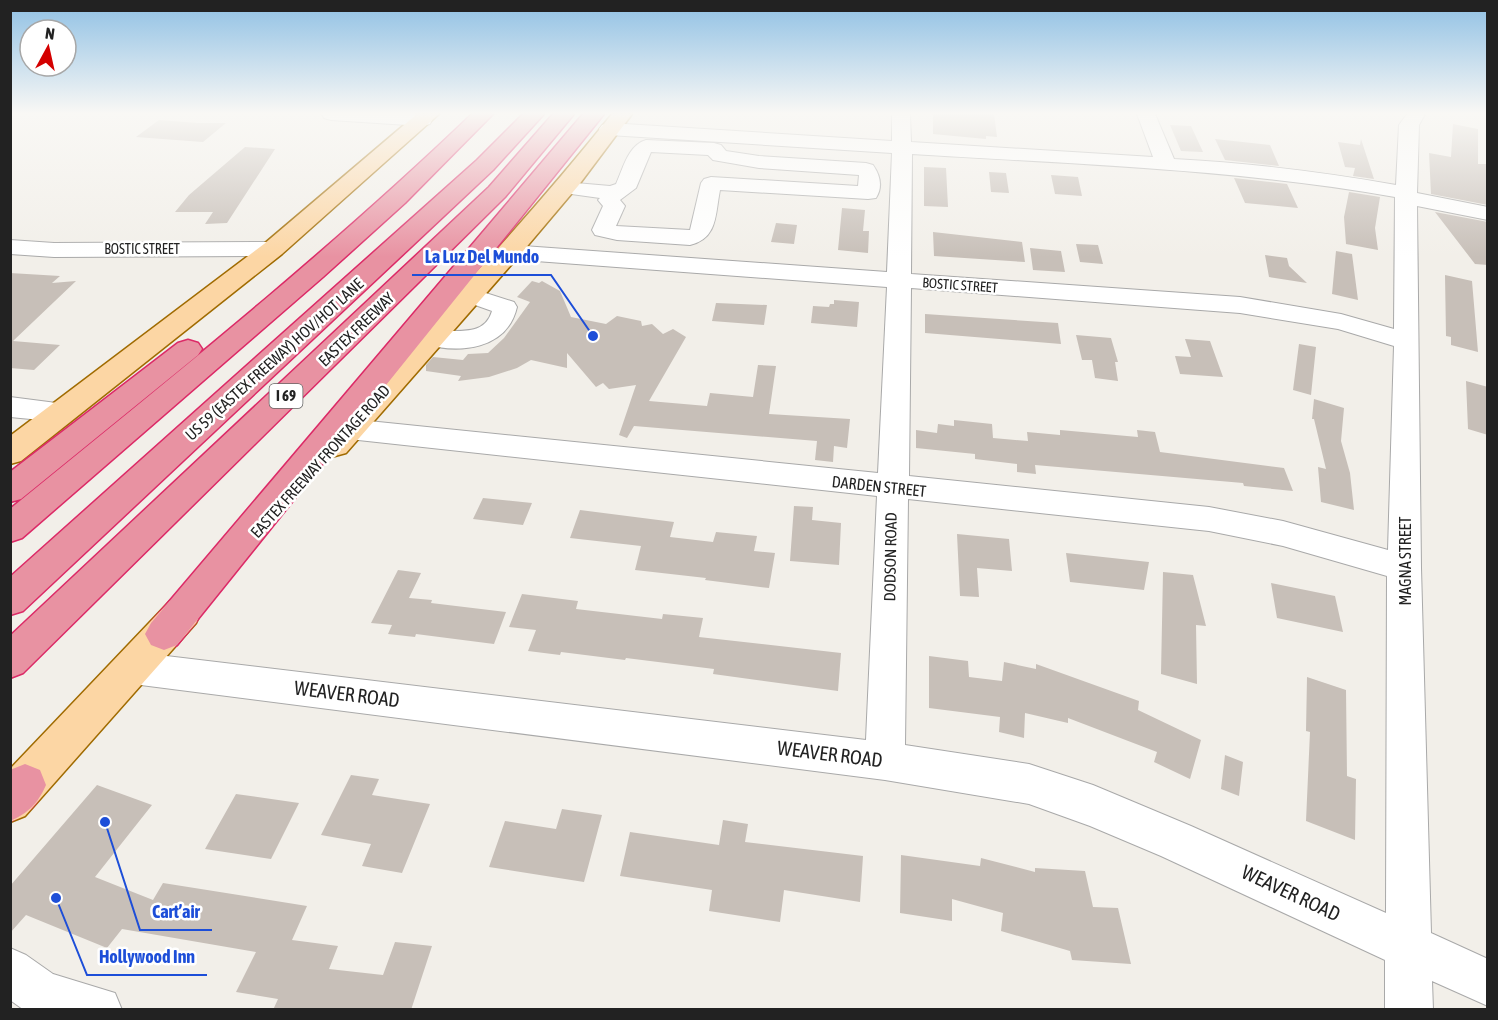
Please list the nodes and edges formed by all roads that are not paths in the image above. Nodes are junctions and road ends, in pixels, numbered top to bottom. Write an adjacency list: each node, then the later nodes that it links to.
1 (374, 162): 21 (main road)
2 (434, 162): 24 (highway)
3 (488, 162): 37 (highway, US 59 (EASTEX FREEWAY) HOV/HOT LANE / I 69)
4 (523, 162): 39 (highway, EASTEX FREEWAY / I 69)
5 (571, 162): 38 (highway)
6 (580, 162): 15 (main road, EASTEX FREEWAY FRONTAGE ROAD)
7 (636, 162): 17 (street)
8 (756, 162): 13 (street)
9 (901, 162): 14 (street, DODSON ROAD)
10 (1126, 162): 12 (street)
11 (1407, 162): 16 (street, MAGNA STREET)
12 (1166, 164): 16 (street)
13 (870, 181): 14 (street); 19 (street)
14 (902, 183): 25 (street, DODSON ROAD)
15 (560, 193): 17 (street); 22 (main road, EASTEX FREEWAY FRONTAGE ROAD)
16 (1406, 195): 18 (street); 28 (street, MAGNA STREET)
17 (610, 196): 19 (street)
18 (1488, 214)
19 (650, 235): 23 (street)
20 (10, 247): 21 (street, BOSTIC STREET)
21 (273, 249): 30 (main road)
22 (509, 252): 23 (street, BOSTIC STREET); 26 (main road, EASTEX FREEWAY FRONTAGE ROAD)
23 (640, 261): 25 (street, BOSTIC STREET)
24 (314, 272): 34 (highway); 35 (highway)
25 (898, 281): 28 (street, BOSTIC STREET); 33 (street, DODSON ROAD)
26 (470, 295): 27 (main road, EASTEX FREEWAY FRONTAGE ROAD); 27 (street)
27 (432, 338): 31 (main road, EASTEX FREEWAY FRONTAGE ROAD)
28 (1407, 341): 36 (street, MAGNA STREET)
29 (10, 407): 30 (street)
30 (62, 412): 32 (main road)
31 (349, 429): 33 (street, DARDEN STREET); 38 (main road, EASTEX FREEWAY FRONTAGE ROAD)
32 (10, 453)
33 (892, 488): 36 (street, DARDEN STREET); 41 (street, DODSON ROAD)
34 (10, 490)
35 (10, 529)
36 (1404, 568): 43 (street, MAGNA STREET)
37 (10, 600)
38 (164, 634): 40 (main road, EASTEX FREEWAY FRONTAGE ROAD)
39 (10, 660)
40 (133, 668): 41 (street, WEAVER ROAD); 42 (main road, EASTEX FREEWAY FRONTAGE ROAD)
41 (885, 761): 43 (street, WEAVER ROAD)
42 (15, 795)
43 (1409, 947): 45 (street, WEAVER ROAD); 47 (street, MAGNA STREET)
44 (10, 970): 46 (street)
45 (1488, 983)
46 (98, 1010)
47 (1409, 1010)

